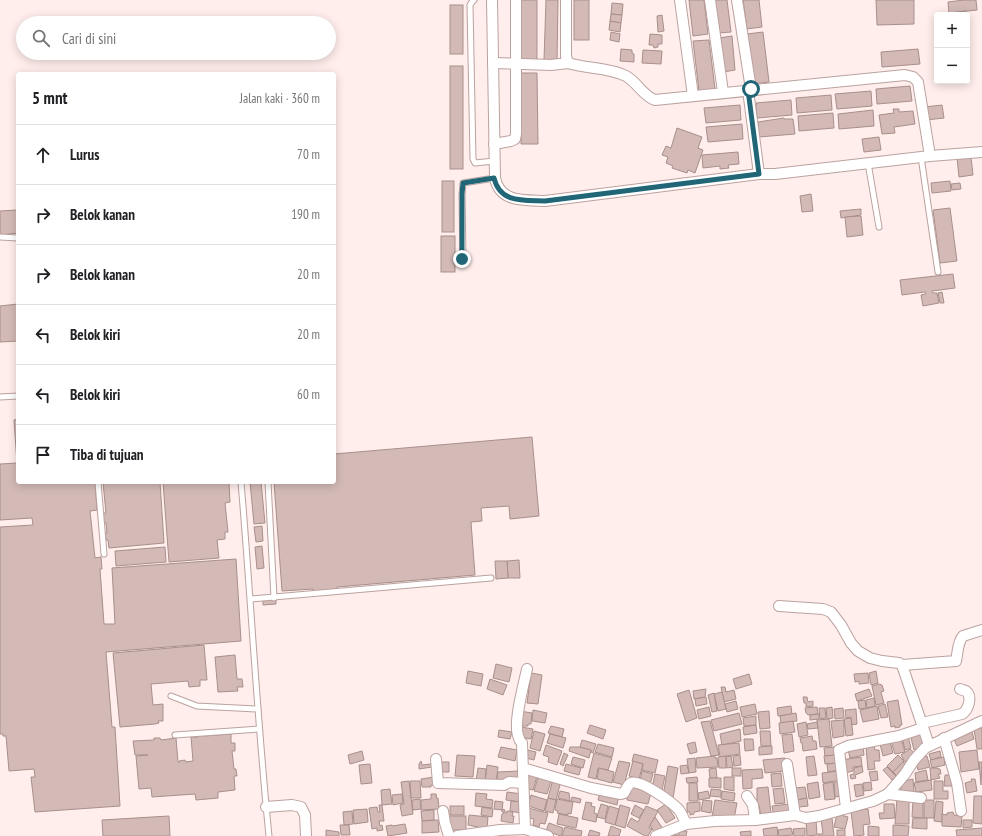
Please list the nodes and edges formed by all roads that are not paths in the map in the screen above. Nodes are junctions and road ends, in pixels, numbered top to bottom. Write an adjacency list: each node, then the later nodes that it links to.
1 (474, 0): 17 (lane)
2 (492, 0): 8 (street)
3 (516, 0): 10 (street)
4 (566, 0): 9 (street)
5 (680, 0): 13 (street)
6 (710, 0): 12 (street)
7 (737, 0): 11 (street)
8 (493, 63): 10 (street); 14 (street)
9 (568, 63): 10 (street); 13 (street)
10 (517, 64): 14 (street)
11 (749, 90): 12 (street); 16 (street); 19 (street)
12 (722, 92): 13 (street)
13 (693, 96)
14 (494, 144): 17 (street)
15 (982, 152): 16 (street)
16 (925, 156): 18 (street); 25 (lane)
17 (494, 161): 20 (street)
18 (868, 163): 19 (street); 21 (lane)
19 (759, 174): 20 (street)
20 (494, 178): 24 (lane)
21 (879, 227)
22 (0, 238): 23 (lane)
23 (16, 238)
24 (462, 259)
25 (938, 272)
26 (16, 396): 27 (lane)
27 (0, 397)
28 (98, 484): 31 (lane)
29 (241, 484): 34 (lane)
30 (268, 484): 33 (lane)
31 (104, 554)
32 (491, 578): 33 (lane)
33 (274, 598): 34 (lane)
34 (251, 599): 41 (lane)
35 (779, 606): 37 (street)
36 (982, 630): 37 (street)
37 (902, 665): 43 (street)
38 (528, 669): 50 (street)
39 (960, 689): 43 (street)
40 (171, 696): 41 (lane)
41 (258, 709): 44 (lane)
42 (982, 721): 46 (street)
43 (923, 725): 47 (street); 56 (street)
44 (258, 729): 45 (lane); 55 (lane)
45 (175, 735)
46 (944, 738): 47 (street); 58 (street)
47 (929, 745): 52 (street)
48 (436, 759): 51 (street)
49 (787, 764): 59 (street)
50 (523, 768): 51 (street); 61 (street)
51 (523, 783): 62 (street)
52 (888, 794): 54 (street); 56 (street)
53 (747, 796): 60 (street)
54 (921, 798)
55 (266, 807): 63 (lane); 64 (street)
56 (846, 808): 59 (street)
57 (443, 811): 65 (street)
58 (961, 811)
59 (795, 815): 60 (street)
60 (756, 820): 61 (street)
61 (686, 824): 68 (street)
62 (525, 830): 66 (street); 67 (street)
63 (268, 836)
64 (306, 836)
65 (449, 836)
66 (457, 836)
67 (548, 836)
68 (656, 836)

